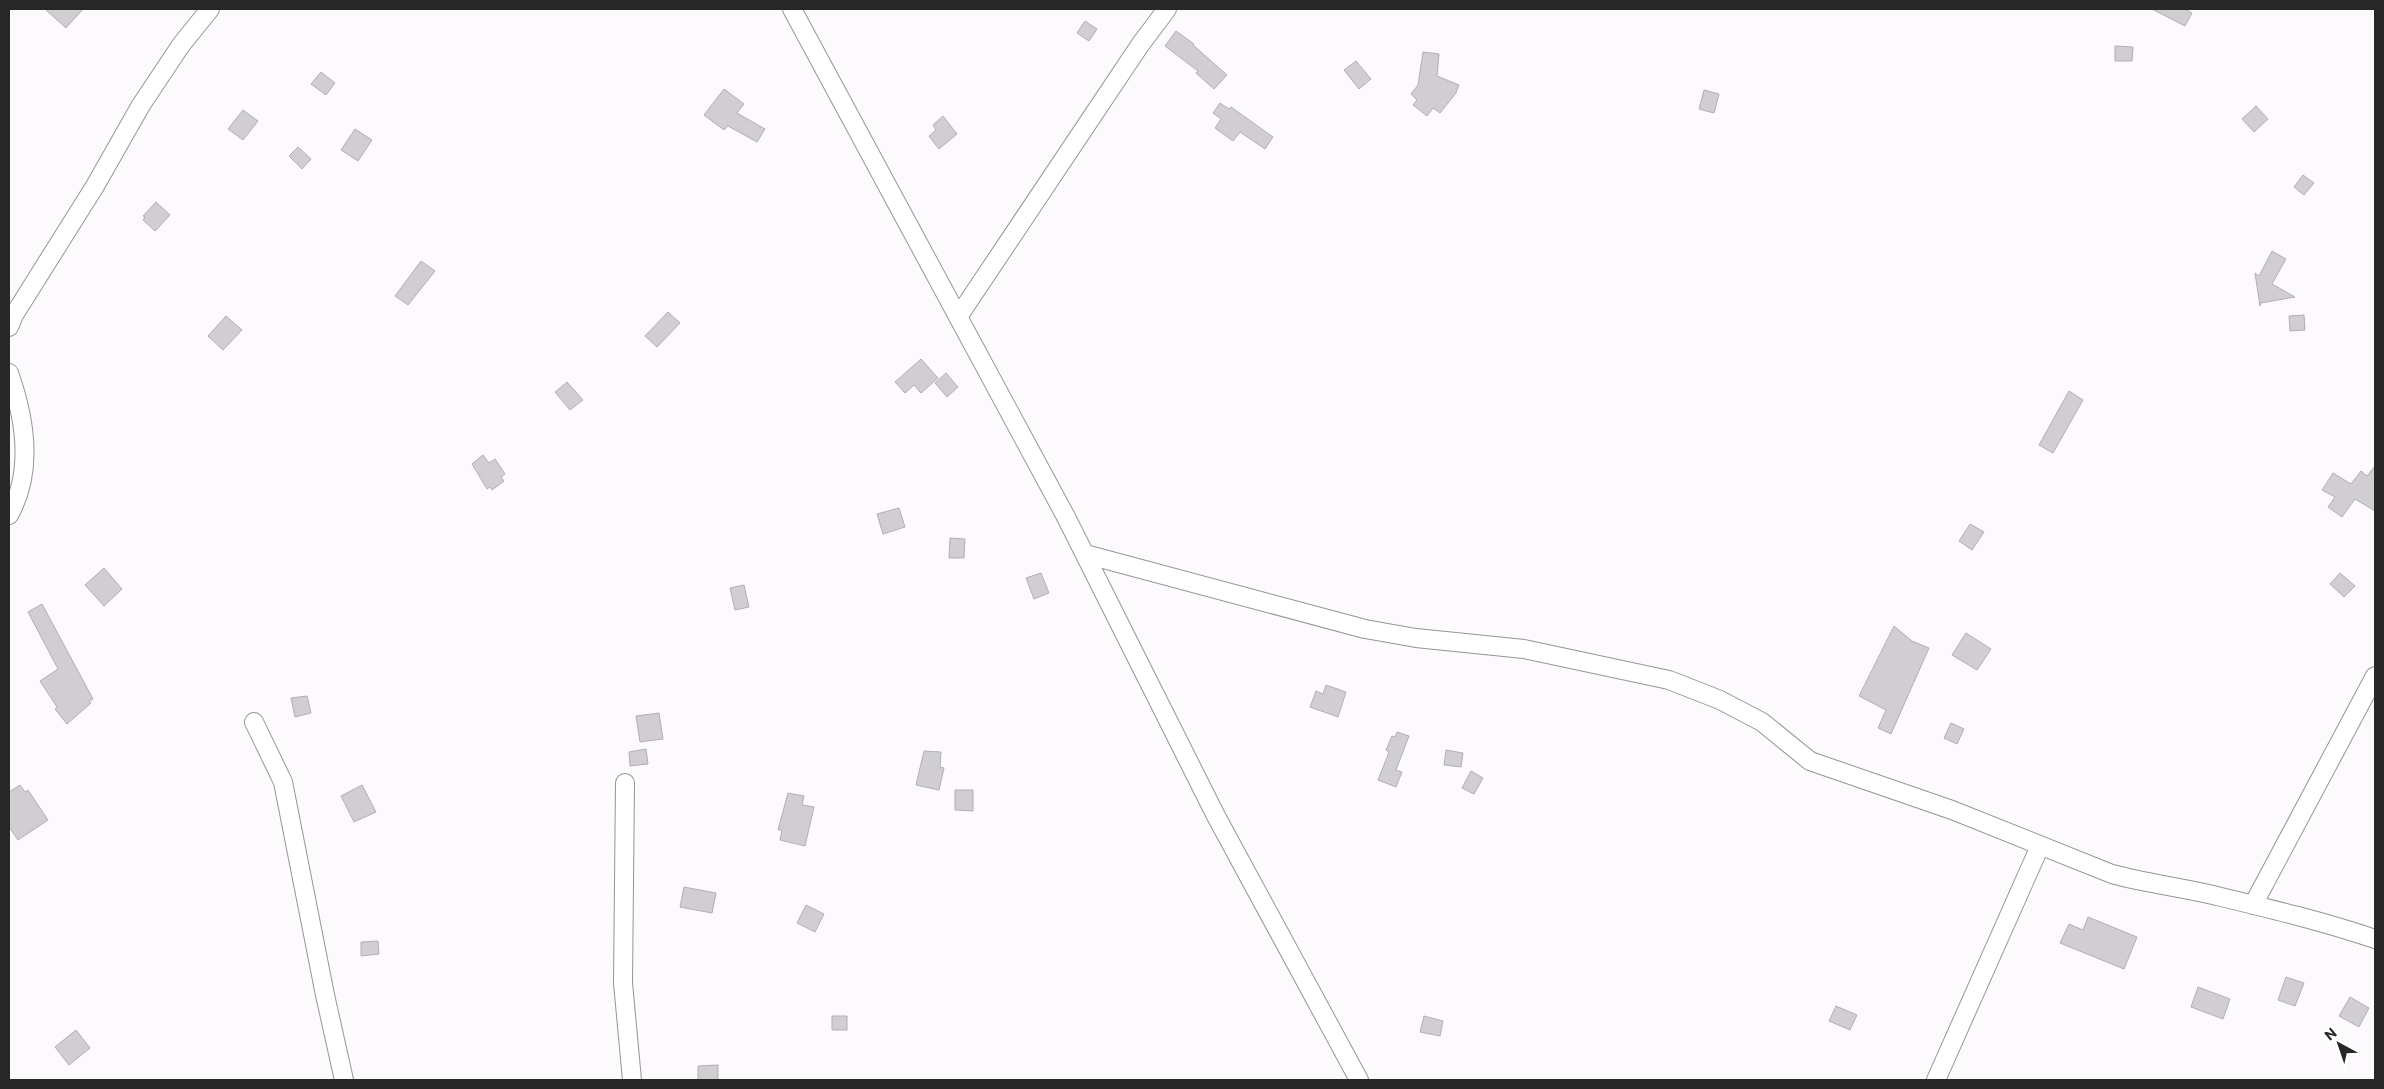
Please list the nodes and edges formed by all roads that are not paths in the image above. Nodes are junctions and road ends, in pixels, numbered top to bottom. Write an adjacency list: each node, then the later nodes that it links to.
1 (210, 9): 5 (street)
2 (792, 9): 4 (street)
3 (1167, 9): 4 (street)
4 (958, 317): 8 (street)
5 (9, 328)
6 (9, 373): 7 (street)
7 (9, 515)
8 (1085, 554): 12 (street); 17 (street)
9 (2375, 676): 13 (street)
10 (254, 722): 15 (street)
11 (625, 783): 16 (street)
12 (2040, 846): 13 (street); 18 (street)
13 (2253, 905): 14 (street)
14 (2375, 939)
15 (344, 1080)
16 (632, 1080)
17 (1359, 1080)
18 (1936, 1080)

